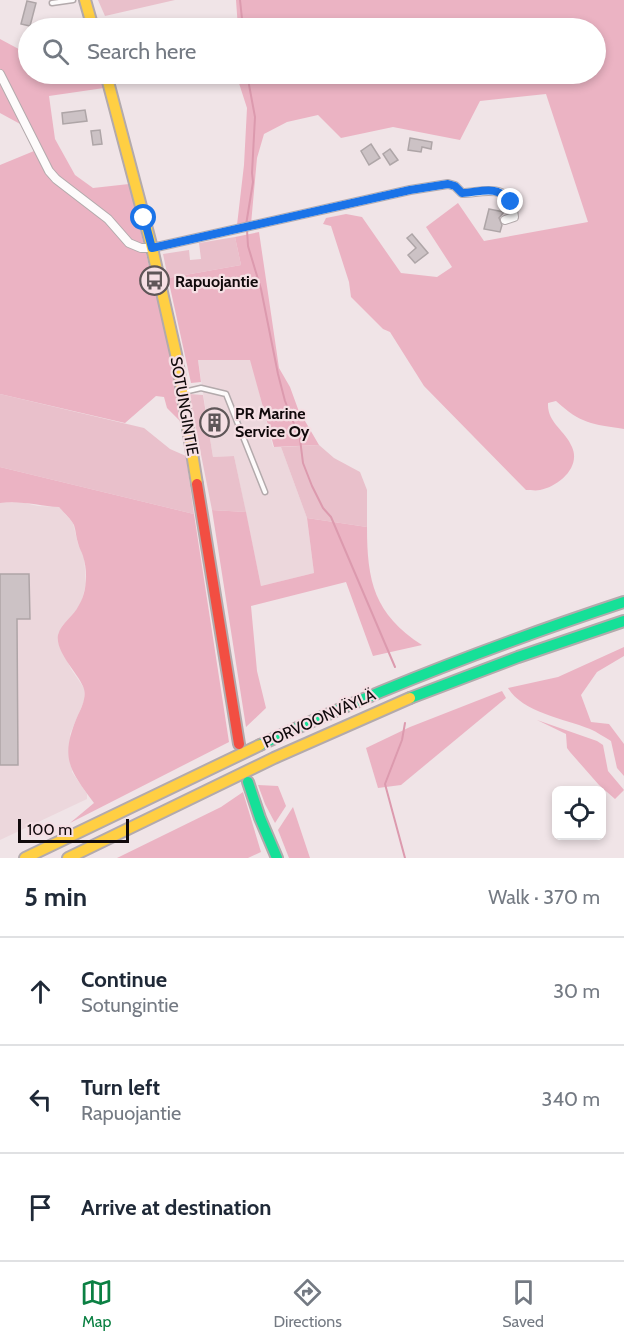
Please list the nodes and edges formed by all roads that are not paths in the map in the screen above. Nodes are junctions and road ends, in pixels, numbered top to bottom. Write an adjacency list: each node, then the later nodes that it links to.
1 (73, 0): 3 (lane)
2 (85, 0): 4 (main road)
3 (52, 3)
4 (90, 18)
5 (0, 74): 8 (street)
6 (109, 84): 8 (main road, SOTUNGINTIE)
7 (505, 220): 8 (street)
8 (152, 248): 9 (main road, SOTUNGINTIE)
9 (183, 393): 10 (lane); 13 (main road, SOTUNGINTIE)
10 (265, 492)
11 (624, 602): 15 (main road, PORVOONVÄYLÄ)
12 (624, 621): 16 (main road, PORVOONVÄYLÄ)
13 (239, 744)
14 (248, 782): 17 (main road)
15 (25, 858)
16 (68, 858)
17 (277, 858)

